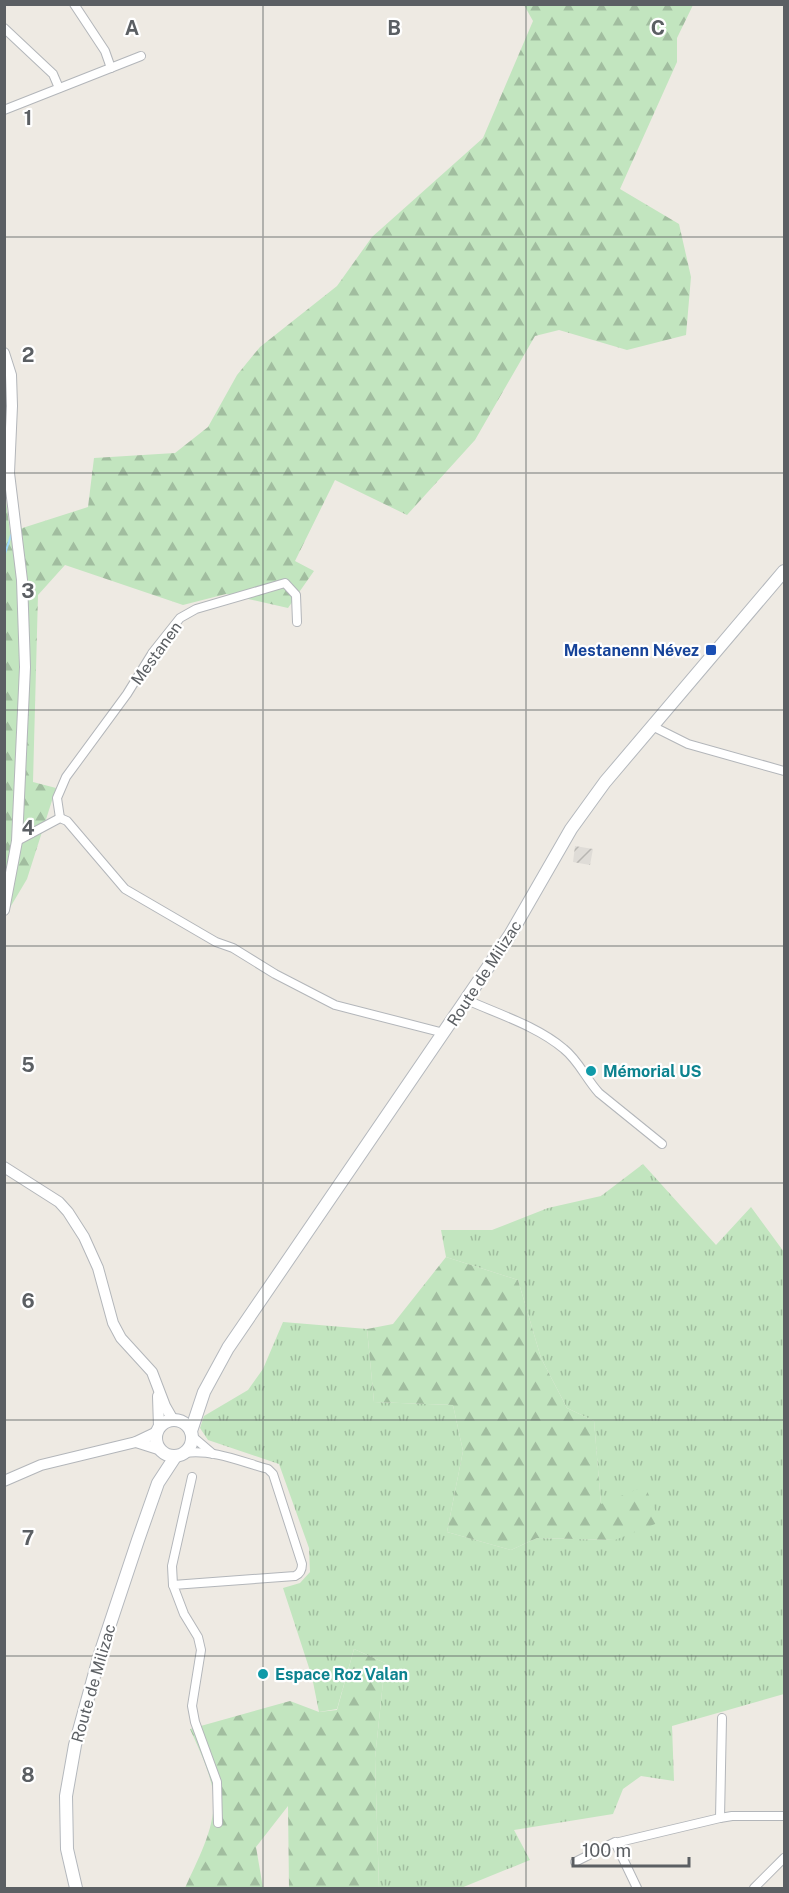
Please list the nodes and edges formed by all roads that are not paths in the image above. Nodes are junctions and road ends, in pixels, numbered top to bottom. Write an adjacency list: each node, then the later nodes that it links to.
1 (74, 4): 4 (street)
2 (4, 28): 5 (street)
3 (141, 56): 4 (street)
4 (111, 68): 5 (street)
5 (59, 88): 6 (street)
6 (4, 110)
7 (4, 353): 13 (street)
8 (784, 571): 10 (main road, Route de Milizac)
9 (297, 622): 12 (street, Mestanen)
10 (654, 727): 11 (street); 15 (main road, Route de Milizac)
11 (784, 771)
12 (60, 818): 13 (street); 16 (street)
13 (17, 841): 14 (street)
14 (4, 910)
15 (466, 1000): 16 (main road, Route de Milizac); 17 (street)
16 (444, 1033): 20 (main road, Route de Milizac)
17 (662, 1144)
18 (4, 1167): 19 (street)
19 (157, 1384): 21 (street); 22 (street)
20 (204, 1392): 21 (main road, Route de Milizac); 23 (main road, Route de Milizac)
21 (175, 1420): 22 (main road); 23 (main road)
22 (158, 1429): 24 (street); 25 (main road)
23 (191, 1434): 26 (street); 27 (main road)
24 (136, 1442): 25 (street); 29 (street)
25 (160, 1451): 27 (main road); 30 (main road, Route de Milizac)
26 (213, 1454): 27 (street); 31 (street)
27 (180, 1455): 30 (main road, Route de Milizac)
28 (192, 1477): 31 (street)
29 (4, 1481)
30 (158, 1483): 39 (main road, Route de Milizac)
31 (173, 1585): 35 (street)
32 (722, 1718): 34 (street)
33 (784, 1816): 34 (street)
34 (720, 1818): 36 (street)
35 (218, 1823)
36 (615, 1843): 38 (street); 40 (street)
37 (784, 1858): 41 (street)
38 (575, 1862)
39 (76, 1888)
40 (637, 1888)
41 (754, 1888)

